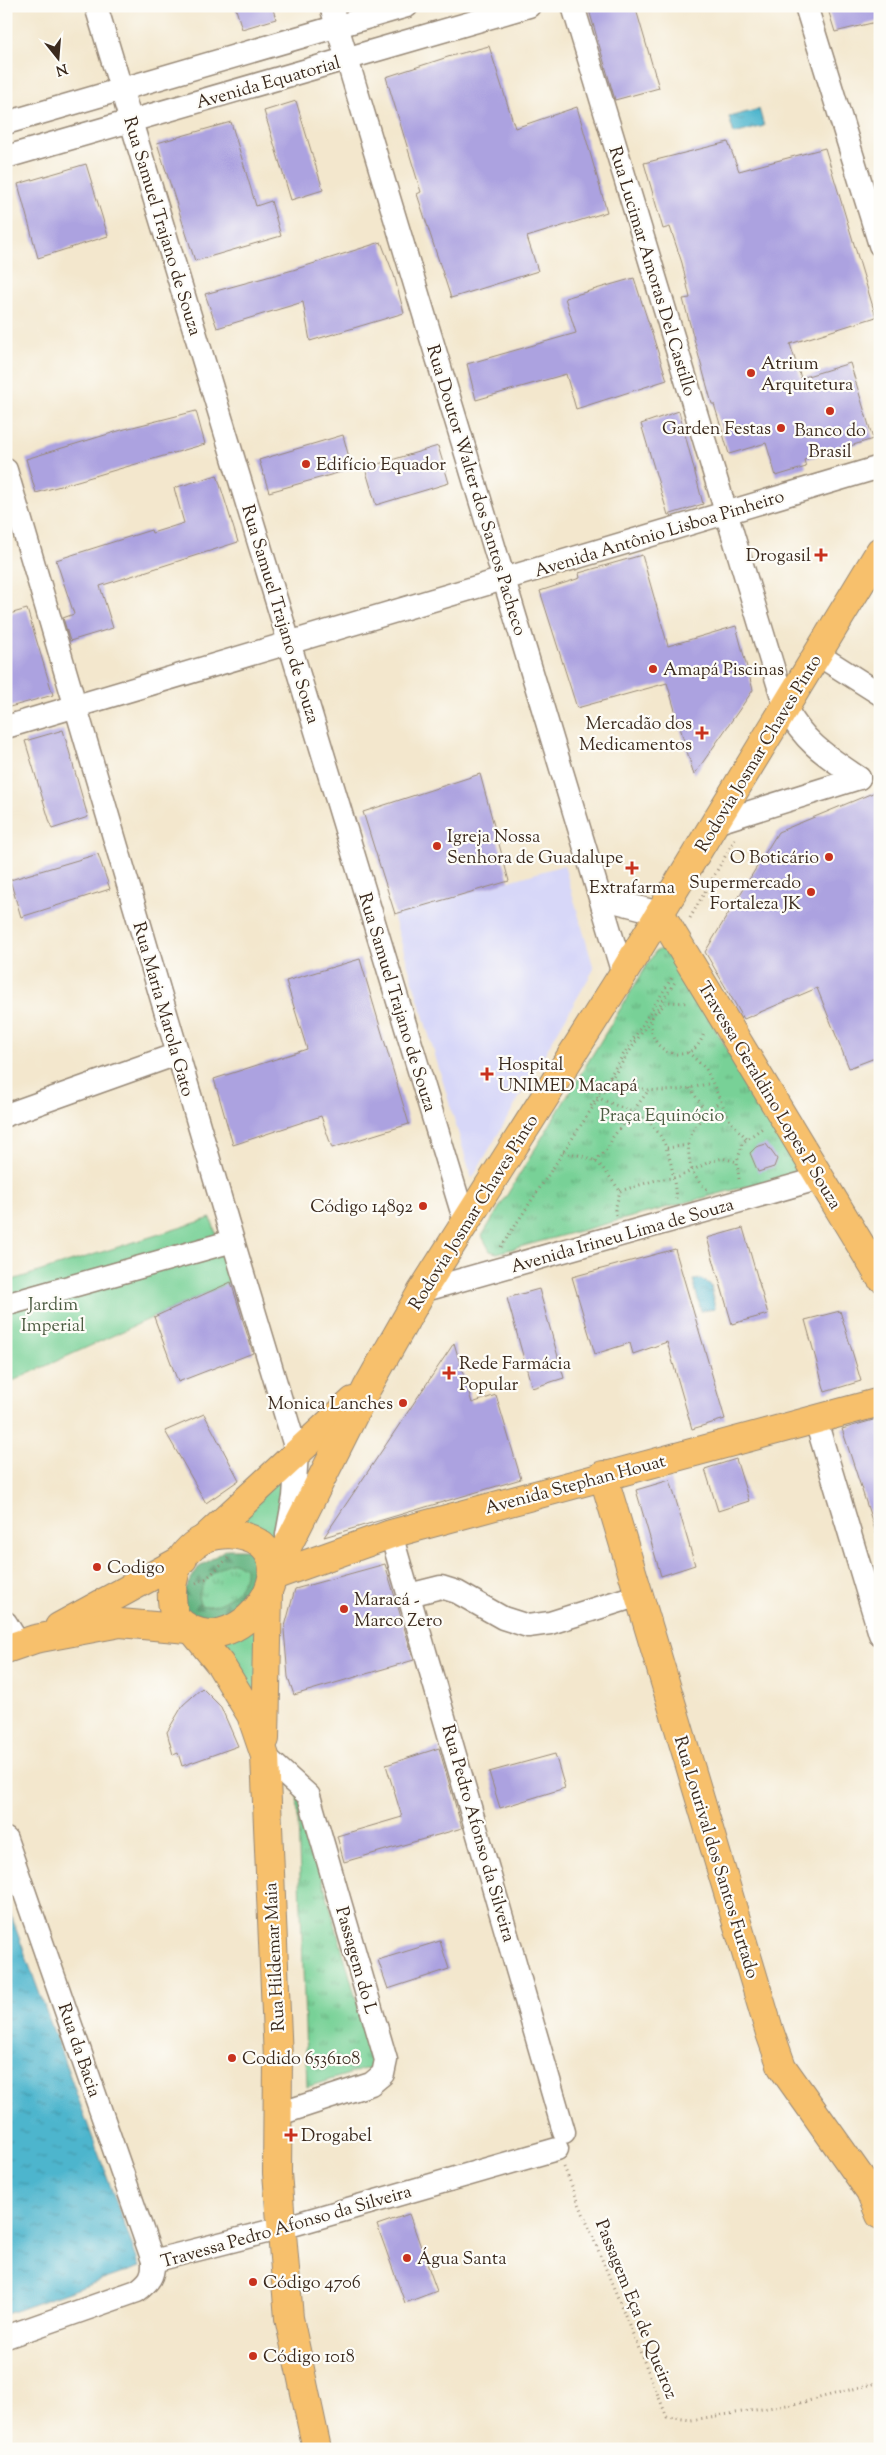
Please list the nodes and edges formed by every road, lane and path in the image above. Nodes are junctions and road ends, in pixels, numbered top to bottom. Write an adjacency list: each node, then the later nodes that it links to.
1 (96, 6): 8 (street, Rua Samuel Trajano de Souza)
2 (407, 6): 6 (street, Avenida Equatorial)
3 (529, 6): 7 (street, Avenida Equatorial)
4 (573, 6): 15 (street, Rua Lucimar Amoras Del Castillo)
5 (806, 6): 12 (street)
6 (334, 16): 7 (street, Rua Doutor Walter dos Santos Pacheco); 8 (street, Avenida Equatorial)
7 (347, 59): 9 (street, Avenida Equatorial); 17 (street, Rua Doutor Walter dos Santos Pacheco)
8 (122, 90): 9 (street, Rua Samuel Trajano de Souza); 10 (street, Avenida Equatorial)
9 (131, 121): 11 (street, Avenida Equatorial); 18 (street, Rua Samuel Trajano de Souza)
10 (6, 123)
11 (6, 157)
12 (880, 244)
13 (880, 467): 15 (street, Avenida Antônio Lisboa Pinheiro)
14 (6, 470): 21 (street, Rua Maria Marola Gato)
15 (726, 513): 17 (street, Avenida Antônio Lisboa Pinheiro); 22 (street, Rua Lucimar Amoras Del Castillo)
16 (880, 551): 19 (main road, Rodovia Josmar Chaves Pinto)
17 (504, 579): 18 (street, Avenida Antônio Lisboa Pinheiro); 25 (street, Rua Doutor Walter dos Santos Pacheco)
18 (289, 643): 21 (street, Avenida Antônio Lisboa Pinheiro); 56 (street, Rua Samuel Trajano de Souza)
19 (817, 654): 20 (street); 22 (main road, Rodovia Josmar Chaves Pinto)
20 (880, 694)
21 (76, 706): 23 (street, Avenida Antônio Lisboa Pinheiro); 32 (street, Rua Maria Marola Gato)
22 (785, 707): 24 (main road, Rodovia Josmar Chaves Pinto); 24 (street, Rua Lucimar Amoras Del Castillo)
23 (6, 727)
24 (715, 823): 26 (main road, Rodovia Josmar Chaves Pinto)
25 (601, 898): 26 (street); 27 (street, Rua Doutor Walter dos Santos Pacheco)
26 (660, 914): 27 (main road, Rodovia Josmar Chaves Pinto); 50 (main road, Travessa Geraldino Lopes P Souza)
27 (623, 974): 56 (main road, Rodovia Josmar Chaves Pinto)
28 (682, 983): 33 (path)
29 (690, 996): 31 (path)
30 (706, 1023): 31 (path)
31 (688, 1052): 34 (path)
32 (177, 1054): 41 (street); 57 (street, Rua Maria Marola Gato)
33 (609, 1077): 36 (path); 37 (path)
34 (711, 1083): 35 (path); 38 (path)
35 (690, 1088): 36 (path); 40 (path)
36 (649, 1090): 39 (path)
37 (596, 1096): 39 (path); 46 (path)
38 (720, 1101): 40 (path); 43 (path)
39 (632, 1113): 45 (path); 46 (path)
40 (707, 1113): 44 (path)
41 (6, 1116)
42 (771, 1134): 43 (path)
43 (747, 1139): 47 (path)
44 (688, 1145): 45 (path); 48 (path)
45 (666, 1148): 49 (path)
46 (595, 1161): 53 (path)
47 (737, 1162): 48 (path); 51 (path)
48 (691, 1171): 49 (path); 52 (path)
49 (674, 1177): 53 (path); 54 (path)
50 (821, 1178): 60 (main road, Travessa Geraldino Lopes P Souza); 61 (street, Avenida Irineu Lima de Souza)
51 (740, 1188)
52 (709, 1190)
53 (620, 1191): 55 (path)
54 (676, 1204)
55 (617, 1220)
56 (465, 1222): 61 (main road, Rodovia Josmar Chaves Pinto)
57 (232, 1241): 62 (street); 66 (street, Rua Maria Marola Gato)
58 (506, 1250): 59 (path)
59 (497, 1253)
60 (880, 1277)
61 (422, 1291): 63 (main road, Rodovia Josmar Chaves Pinto)
62 (12, 1304)
63 (367, 1388): 66 (main road, Rodovia Josmar Chaves Pinto); 71 (main road, Rodovia Josmar Chaves Pinto)
64 (880, 1402): 65 (main road, Avenida Stephan Houat)
65 (816, 1421): 67 (main road, Avenida Stephan Houat); 75 (street)
66 (297, 1453): 69 (main road, Rodovia Josmar Chaves Pinto); 71 (street, Rua Maria Marola Gato)
67 (603, 1475): 68 (main road, Avenida Stephan Houat); 73 (main road, Rua Lourival dos Santos Furtado)
68 (392, 1534): 71 (main road, Avenida Stephan Houat); 72 (street, Rua Pedro Afonso da Silveira)
69 (204, 1539): 70 (main road); 71 (main road)
70 (183, 1559): 74 (main road); 76 (main road)
71 (275, 1572): 74 (main road); 77 (main road)
72 (409, 1595): 73 (street); 80 (street, Rua Pedro Afonso da Silveira)
73 (639, 1595): 81 (main road, Rua Lourival dos Santos Furtado)
74 (191, 1630): 76 (main road); 77 (main road, Rua Hildemar Maia)
75 (880, 1634)
76 (17, 1639)
77 (265, 1756): 79 (main road, Rua Hildemar Maia); 79 (street, Passagem do L)
78 (6, 1839): 83 (street, Rua da Bacia)
79 (279, 2114): 82 (main road, Rua Hildemar Maia)
80 (561, 2141): 82 (street, Travessa Pedro Afonso da Silveira); 85 (path, Passagem Eça de Queiroz)
81 (880, 2215)
82 (282, 2228): 83 (street, Travessa Pedro Afonso da Silveira); 86 (main road, Rua Hildemar Maia)
83 (153, 2261): 84 (street, Travessa Pedro Afonso da Silveira)
84 (6, 2337)
85 (880, 2382)
86 (317, 2449)

